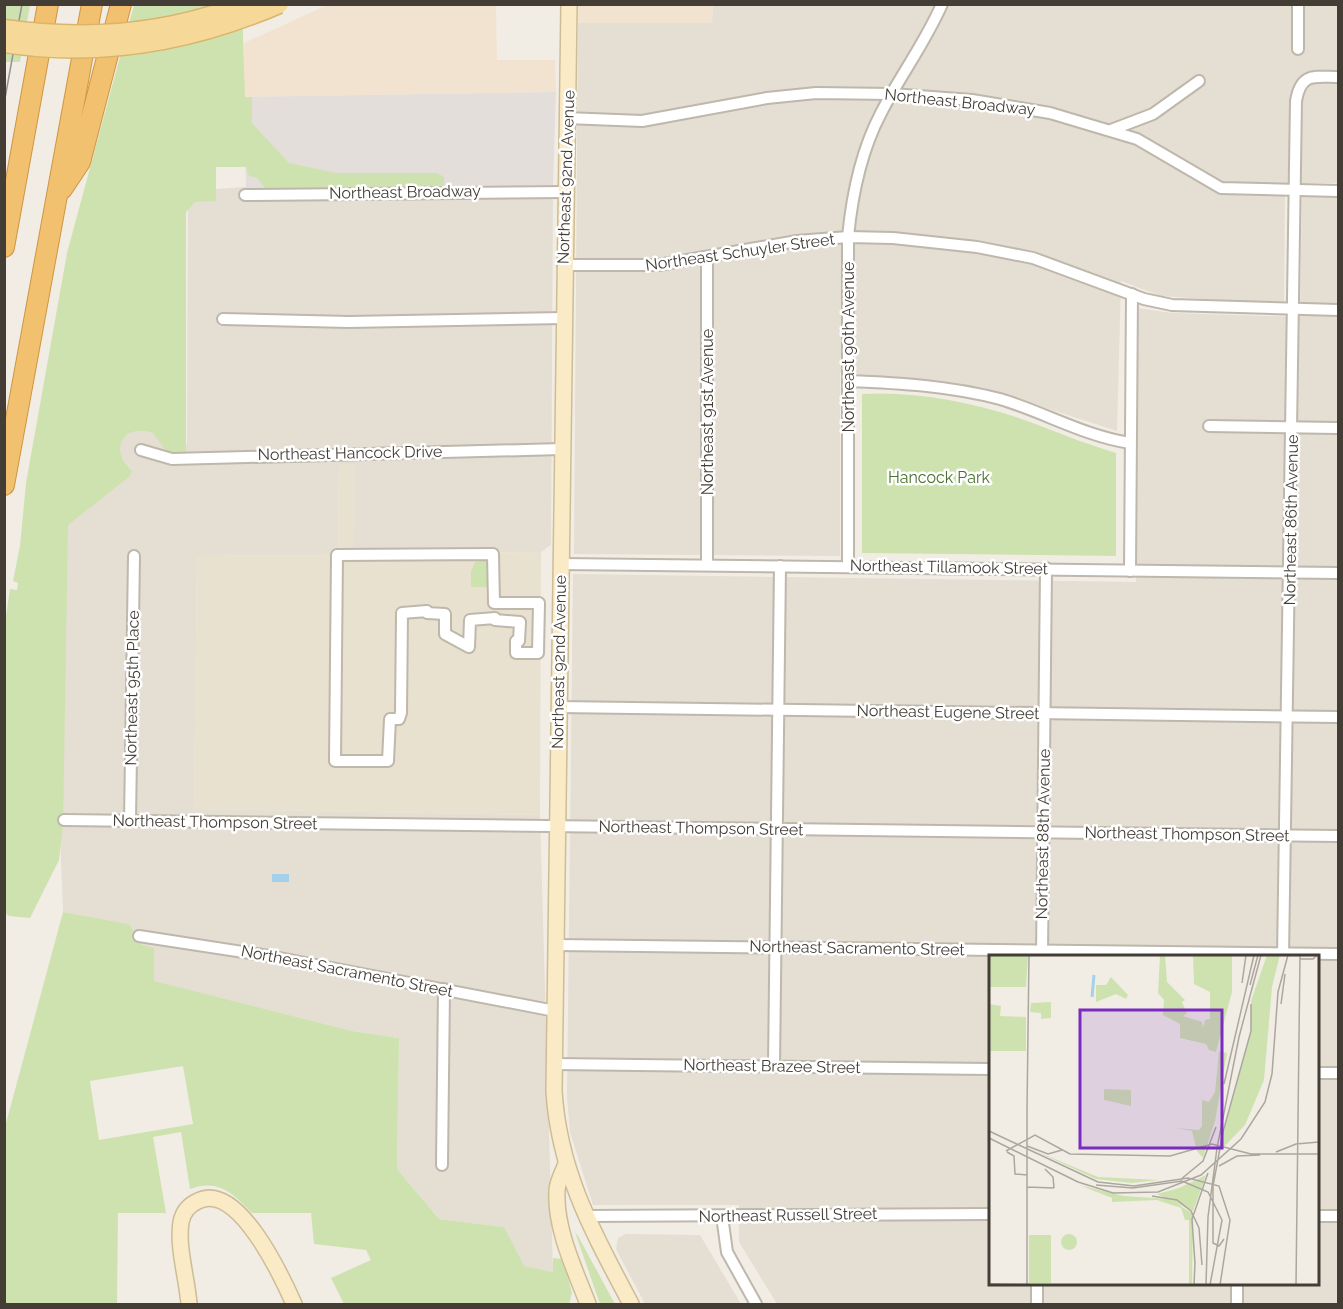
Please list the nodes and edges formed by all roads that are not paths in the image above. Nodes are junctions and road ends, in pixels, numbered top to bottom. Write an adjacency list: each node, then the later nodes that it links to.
1 (48, 4): 23 (highway)
2 (92, 4): 20 (highway)
3 (121, 4): 20 (highway)
4 (245, 4): 9 (main road, bridge)
5 (279, 4): 10 (main road, bridge)
6 (569, 4): 15 (street, Northeast 92nd Avenue)
7 (942, 4): 14 (street, Northeast 90th Avenue)
8 (1298, 4): 11 (street)
9 (4, 29)
10 (4, 43)
11 (1298, 49)
12 (1338, 77): 17 (street, Northeast 86th Avenue)
13 (1199, 81): 16 (street)
14 (892, 94): 15 (street, Northeast Broadway); 16 (street, Northeast Broadway); 22 (street, Northeast 90th Avenue)
15 (566, 118): 19 (street, Northeast 92nd Avenue)
16 (1111, 130): 17 (street, Northeast Broadway)
17 (1296, 190): 18 (street, Northeast Broadway); 27 (street, Northeast 86th Avenue)
18 (1338, 190)
19 (566, 192): 21 (street, Northeast Broadway); 25 (street, Northeast 92nd Avenue)
20 (58, 194): 38 (highway)
21 (244, 195)
22 (848, 237): 24 (street, Northeast Schuyler Street); 26 (street, Northeast Schuyler Street); 31 (street, Northeast 90th Avenue)
23 (4, 247)
24 (707, 259): 25 (street, Northeast Schuyler Street); 41 (street, Northeast 91st Avenue)
25 (563, 265): 29 (street, Northeast 92nd Avenue)
26 (1132, 294): 27 (street, Northeast Schuyler Street); 35 (street)
27 (1294, 310): 28 (street, Northeast Schuyler Street); 33 (street, Northeast 86th Avenue)
28 (1338, 310)
29 (562, 318): 30 (street); 36 (street, Northeast 92nd Avenue)
30 (223, 319)
31 (849, 381): 35 (street); 43 (street, Northeast 90th Avenue)
32 (1209, 426): 33 (street)
33 (1293, 427): 34 (street); 46 (street, Northeast 86th Avenue)
34 (1338, 428)
35 (1130, 443): 45 (street)
36 (562, 449): 37 (street, Northeast Hancock Drive); 40 (street, Northeast 92nd Avenue)
37 (141, 450)
38 (4, 485)
39 (134, 556): 55 (street, Northeast 95th Place)
40 (560, 564): 41 (street, Northeast Tillamook Street); 48 (street, Northeast 92nd Avenue)
41 (707, 565): 42 (street, Northeast Tillamook Street)
42 (780, 566): 43 (street, Northeast Tillamook Street); 49 (street)
43 (848, 566): 44 (street, Northeast Tillamook Street)
44 (1046, 568): 45 (street, Northeast Tillamook Street); 50 (street, Northeast 88th Avenue)
45 (1130, 571): 46 (street, Northeast Tillamook Street)
46 (1289, 573): 47 (street, Northeast Tillamook Street); 51 (street, Northeast 86th Avenue)
47 (1338, 573)
48 (558, 707): 49 (street, Northeast Eugene Street); 56 (street, Northeast 92nd Avenue)
49 (778, 710): 50 (street, Northeast Eugene Street); 57 (street)
50 (1045, 713): 51 (street, Northeast Eugene Street); 58 (street, Northeast 88th Avenue)
51 (1287, 716): 52 (street, Northeast Eugene Street); 59 (street, Northeast 86th Avenue)
52 (1338, 717)
53 (335, 761): 53 (street)
54 (64, 820): 55 (street, Northeast Thompson Street)
55 (130, 821): 56 (street, Northeast Thompson Street)
56 (557, 826): 57 (street, Northeast Thompson Street); 62 (street, Northeast 92nd Avenue)
57 (777, 829): 58 (street, Northeast Thompson Street); 63 (street)
58 (1043, 833): 59 (street, Northeast Thompson Street); 64 (street, Northeast 88th Avenue)
59 (1285, 835): 60 (street, Northeast Thompson Street); 66 (street, Northeast 86th Avenue)
60 (1338, 836)
61 (138, 936): 67 (street, Northeast Sacramento Street)
62 (556, 945): 63 (street, Northeast Sacramento Street); 68 (street, Northeast 92nd Avenue)
63 (776, 947): 64 (street, Northeast Sacramento Street); 70 (street)
64 (1042, 954): 66 (street, Northeast Sacramento Street)
65 (1338, 954): 66 (street, Northeast Sacramento Street)
66 (1283, 955)
67 (444, 989): 68 (street, Northeast Sacramento Street); 75 (street)
68 (555, 1011): 69 (street, Northeast 92nd Avenue)
69 (554, 1064): 70 (street, Northeast Brazee Street); 74 (street, Northeast 92nd Avenue)
70 (774, 1066): 71 (street, Northeast Brazee Street)
71 (989, 1070)
72 (1319, 1073): 73 (street)
73 (1338, 1074)
74 (566, 1164): 77 (street, Northeast 92nd Avenue); 83 (street)
75 (442, 1165)
76 (989, 1214): 78 (street, Northeast Russell Street)
77 (586, 1216): 78 (street, Northeast Russell Street); 86 (street, Northeast 92nd Avenue)
78 (722, 1216): 87 (street)
79 (1319, 1216): 80 (street)
80 (1338, 1216)
81 (1037, 1285): 88 (street)
82 (1237, 1285): 89 (street)
83 (583, 1301)
84 (189, 1305): 85 (street)
85 (294, 1305)
86 (632, 1305)
87 (756, 1305)
88 (1037, 1305)
89 (1237, 1305)

